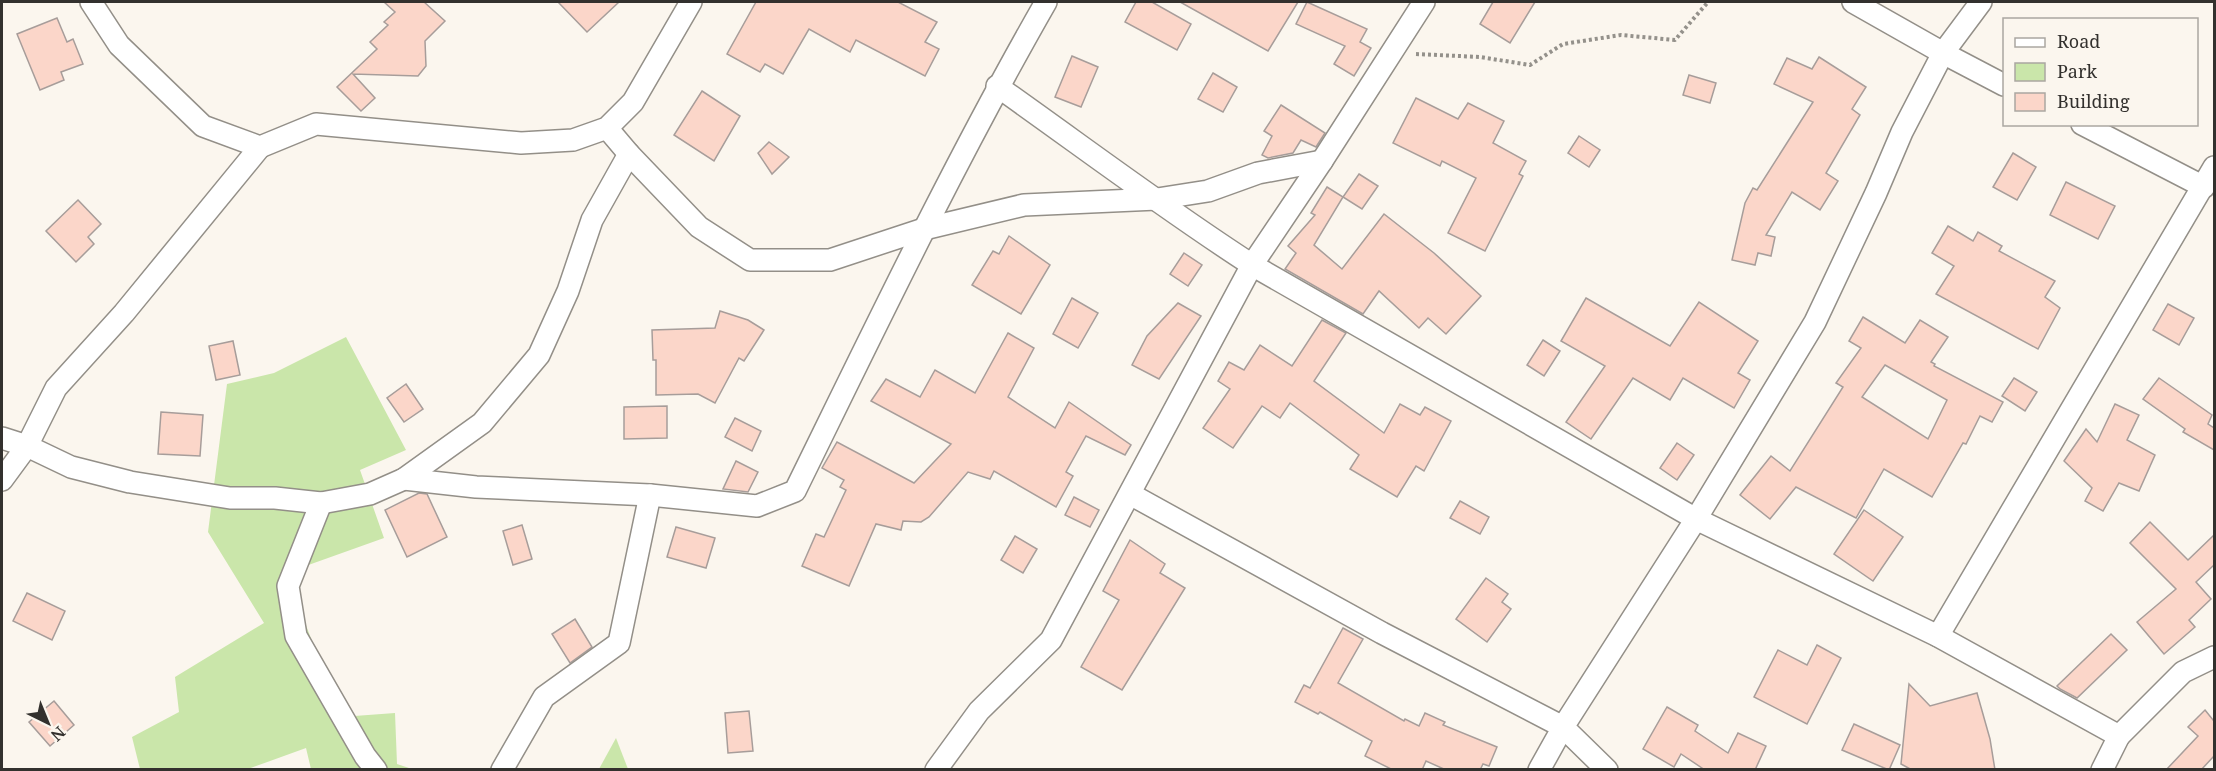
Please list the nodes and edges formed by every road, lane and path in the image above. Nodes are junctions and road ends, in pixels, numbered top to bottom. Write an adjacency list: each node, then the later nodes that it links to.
1 (91, 2): 14 (street)
2 (692, 2): 13 (street)
3 (1046, 2): 11 (street)
4 (1424, 2): 8 (street)
5 (1708, 2): 8 (path)
6 (1853, 2): 9 (street)
7 (1980, 2): 9 (street)
8 (1392, 52): 16 (street)
9 (1943, 53): 10 (street); 29 (street)
10 (2003, 84)
11 (997, 86): 19 (street); 20 (street)
12 (2086, 126): 18 (street)
13 (607, 128): 14 (street); 15 (street)
14 (260, 147): 23 (street)
15 (629, 154): 20 (street); 24 (street)
16 (1322, 161): 19 (street); 21 (street)
17 (2214, 167): 18 (street)
18 (2204, 187): 30 (street)
19 (1157, 199): 20 (street); 21 (street)
20 (924, 229): 27 (street)
21 (1252, 265): 26 (street); 29 (street)
22 (2, 438): 23 (street)
23 (27, 446): 25 (street); 28 (street)
24 (404, 479): 27 (street); 28 (street)
25 (2, 482)
26 (1130, 494): 32 (street); 36 (street)
27 (650, 495): 35 (street)
28 (321, 502): 34 (street)
29 (1696, 519): 30 (street); 32 (street)
30 (1938, 636): 33 (street)
31 (2214, 657): 33 (street)
32 (1563, 727): 37 (street); 38 (street)
33 (2119, 736): 39 (street)
34 (376, 770)
35 (502, 770)
36 (936, 770)
37 (1539, 770)
38 (1607, 770)
39 (2102, 770)

